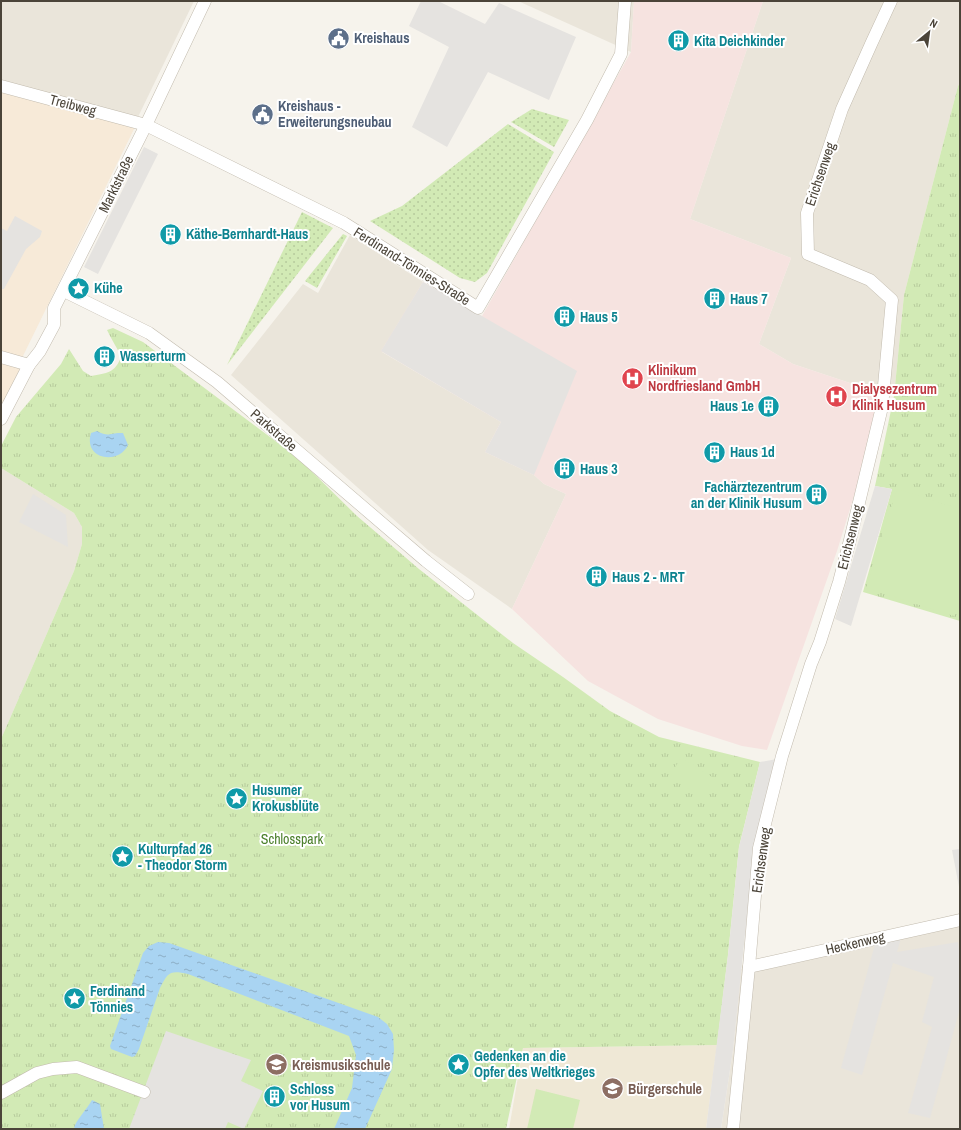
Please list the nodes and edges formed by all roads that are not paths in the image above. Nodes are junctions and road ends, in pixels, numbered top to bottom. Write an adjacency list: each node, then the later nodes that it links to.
1 (205, 1): 5 (street, Marktstraße)
2 (625, 1): 5 (street, Ferdinand-Tönnies-Straße)
3 (892, 1): 12 (street, Erichsenweg)
4 (1, 86): 5 (street, Treibweg)
5 (146, 125): 6 (street, Marktstraße)
6 (64, 291): 8 (street, Marktstraße); 10 (street, Parkstraße)
7 (1, 357): 8 (street)
8 (30, 365): 9 (street, Marktstraße)
9 (1, 419)
10 (468, 594)
11 (960, 920): 12 (street, Heckenweg)
12 (750, 967): 15 (street, Erichsenweg)
13 (144, 1092): 14 (street)
14 (1, 1093)
15 (733, 1129)

